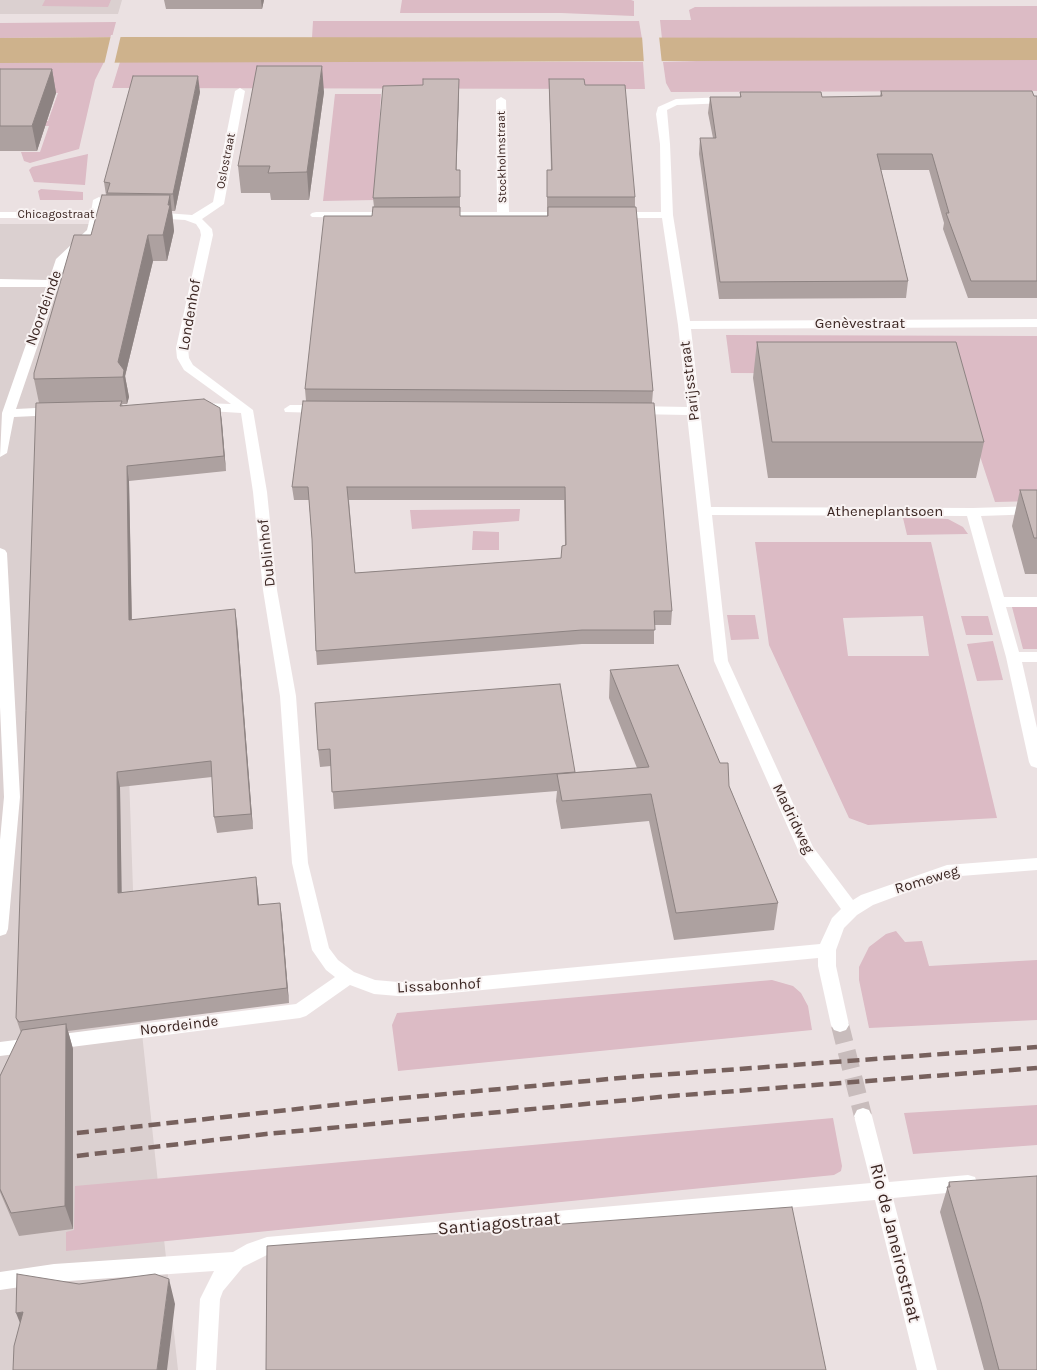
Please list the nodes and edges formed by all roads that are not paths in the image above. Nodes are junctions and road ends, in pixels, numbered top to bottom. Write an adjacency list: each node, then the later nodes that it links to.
1 (240, 91): 14 (street, Oslostraat)
2 (737, 99): 13 (street, Parijsstraat)
3 (501, 100): 10 (street, Stockholmstraat)
4 (99, 200): 5 (street, Noordeinde)
5 (96, 214): 6 (street, Chicagostraat); 14 (street, Chicagostraat); 16 (street, Noordeinde)
6 (0, 215)
7 (316, 215): 8 (street)
8 (405, 215)
9 (425, 215): 10 (street)
10 (503, 215): 11 (street)
11 (580, 215)
12 (609, 215): 13 (street)
13 (667, 215): 18 (street, Parijsstraat)
14 (197, 221): 22 (street, Londenhof)
15 (0, 284): 16 (street)
16 (52, 284): 26 (street, Noordeinde)
17 (1037, 323): 18 (street, Genèvestraat)
18 (684, 326): 24 (street, Parijsstraat)
19 (190, 407): 22 (street)
20 (290, 409): 21 (street)
21 (338, 409)
22 (247, 410): 37 (street, Dublinhof)
23 (617, 410): 24 (street)
24 (694, 410): 29 (street, Parijsstraat)
25 (65, 411): 26 (street)
26 (8, 413): 27 (street, Noordeinde)
27 (0, 453)
28 (1037, 510): 30 (street, Atheneplantsoen)
29 (704, 511): 30 (street, Atheneplantsoen); 36 (street, Parijsstraat)
30 (973, 512): 32 (street)
31 (0, 553): 41 (street)
32 (998, 602): 33 (street); 34 (street)
33 (1037, 602)
34 (1014, 656): 35 (street); 38 (street)
35 (1037, 656)
36 (721, 661): 40 (street, Madridweg)
37 (288, 696): 43 (street, Lissabonhof)
38 (1037, 762)
39 (1037, 864): 40 (street, Romeweg)
40 (851, 910): 42 (street)
41 (0, 929)
42 (827, 950): 43 (street, Lissabonhof); 44 (street)
43 (348, 978): 45 (street, Noordeinde)
44 (840, 1025)
45 (0, 1049)
46 (863, 1116): 48 (street, Rio de Janeirostraat)
47 (989, 1181): 48 (street, Santiagostraat)
48 (883, 1190): 49 (street, Santiagostraat); 52 (street, Rio de Janeirostraat)
49 (236, 1261): 50 (street); 51 (street, Santiagostraat)
50 (0, 1281)
51 (206, 1370)
52 (927, 1370)

